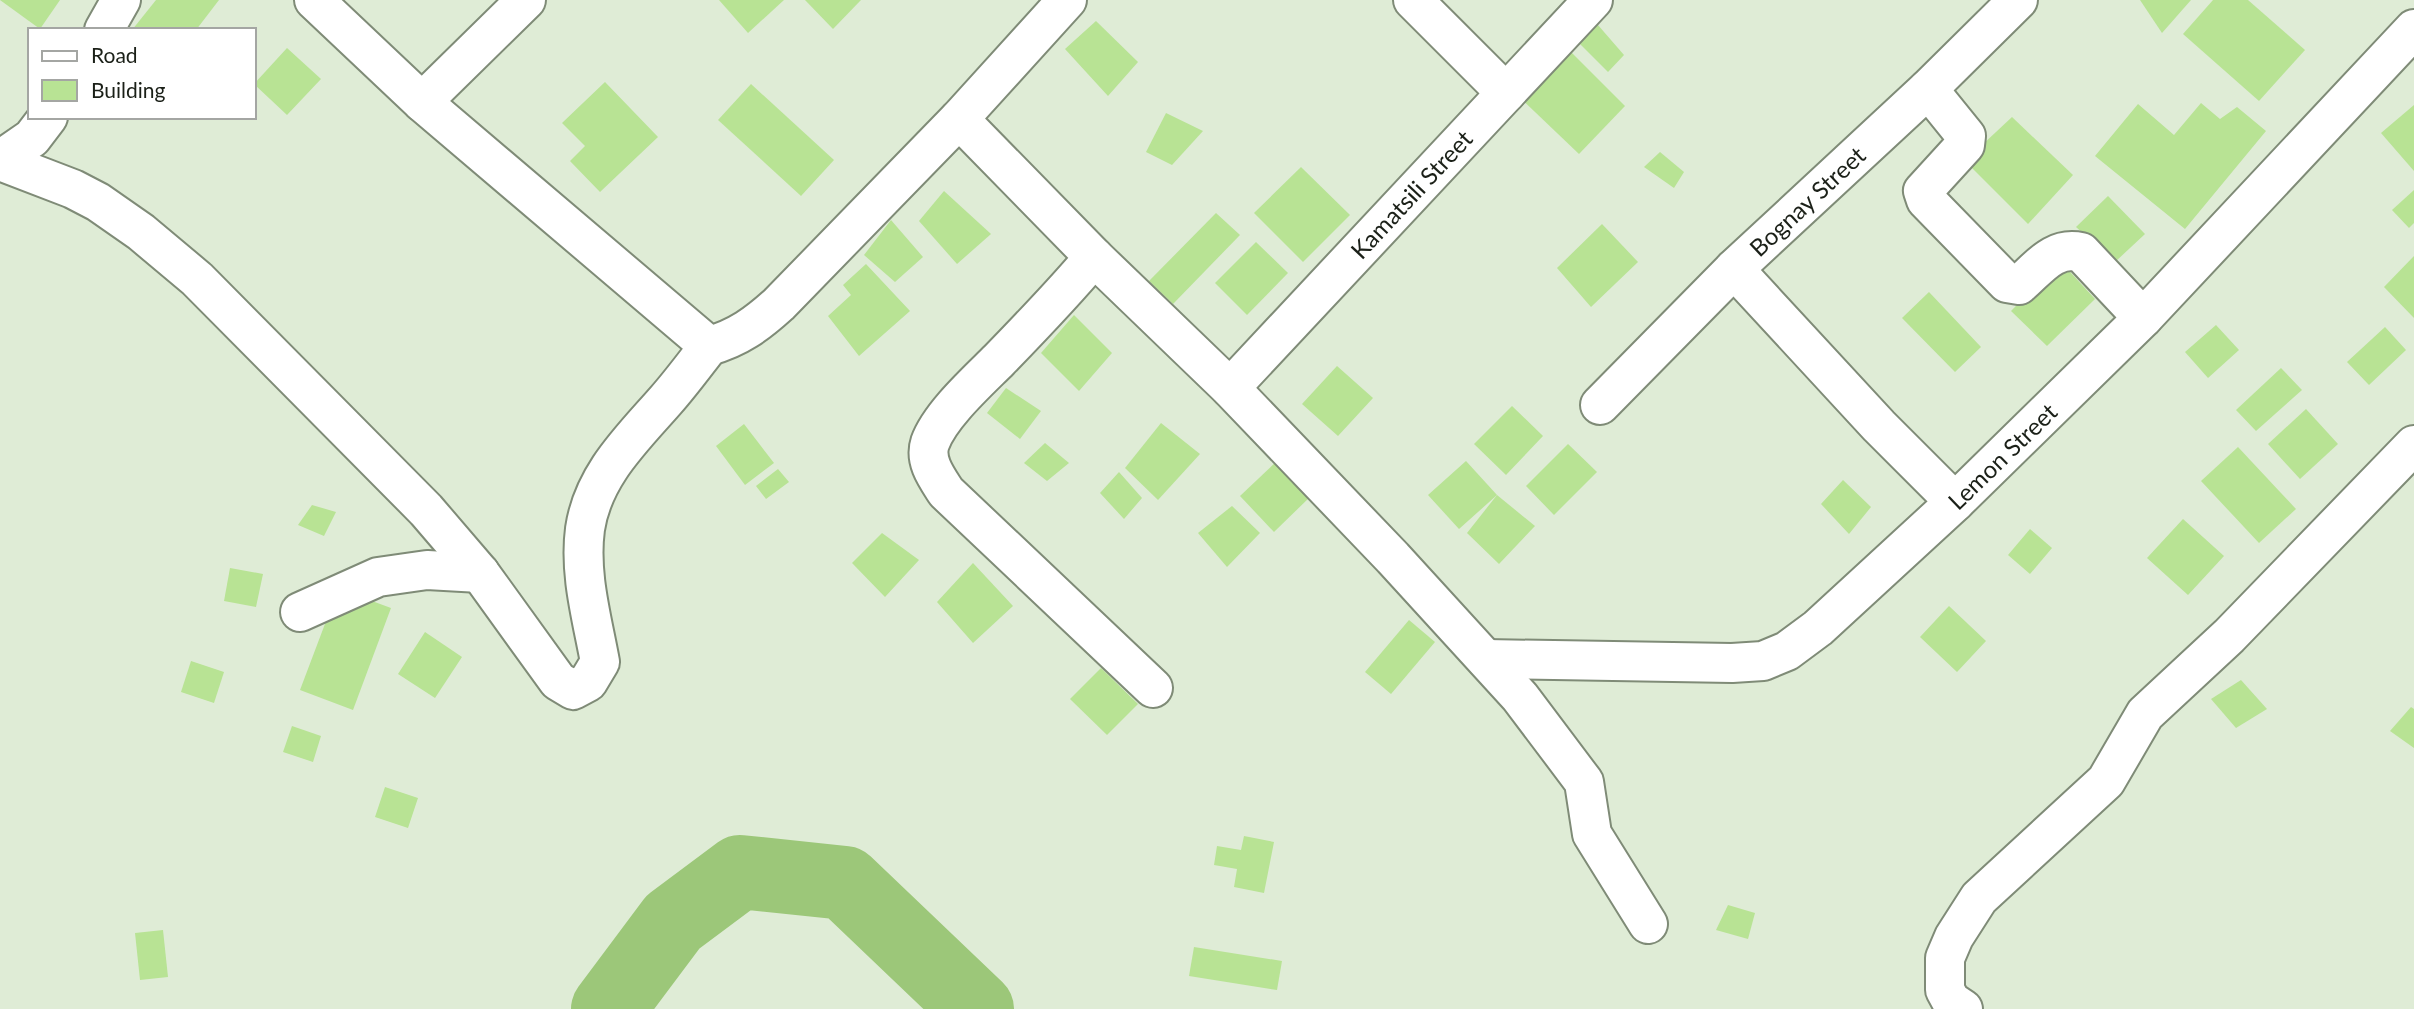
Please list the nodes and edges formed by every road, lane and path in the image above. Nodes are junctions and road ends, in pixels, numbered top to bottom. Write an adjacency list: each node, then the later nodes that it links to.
1 (121, 0): 8 (street)
2 (314, 0): 12 (street)
3 (526, 0): 12 (street)
4 (1067, 0): 14 (street)
5 (1413, 0): 11 (street)
6 (1593, 0): 11 (street, Kamatsili Street)
7 (2018, 0): 10 (street, Bognay Street)
8 (105, 28)
9 (2414, 29): 18 (street, Lemon Street)
10 (1928, 89): 17 (street, Bognay Street); 18 (street)
11 (1506, 93): 20 (street, Kamatsili Street)
12 (422, 102): 19 (street)
13 (46, 119): 15 (street)
14 (959, 119): 16 (street); 19 (street)
15 (0, 160): 24 (street)
16 (1094, 257): 20 (street); 27 (street)
17 (1734, 269): 21 (street, Bognay Street); 23 (street)
18 (2143, 318): 23 (street, Lemon Street)
19 (709, 346): 24 (street)
20 (1230, 388): 26 (street)
21 (1600, 405)
22 (2414, 445): 29 (street)
23 (1955, 502): 26 (street, Lemon Street)
24 (480, 573): 25 (street)
25 (300, 612)
26 (1486, 659): 28 (street)
27 (1153, 688)
28 (1648, 924)
29 (1963, 1009)

